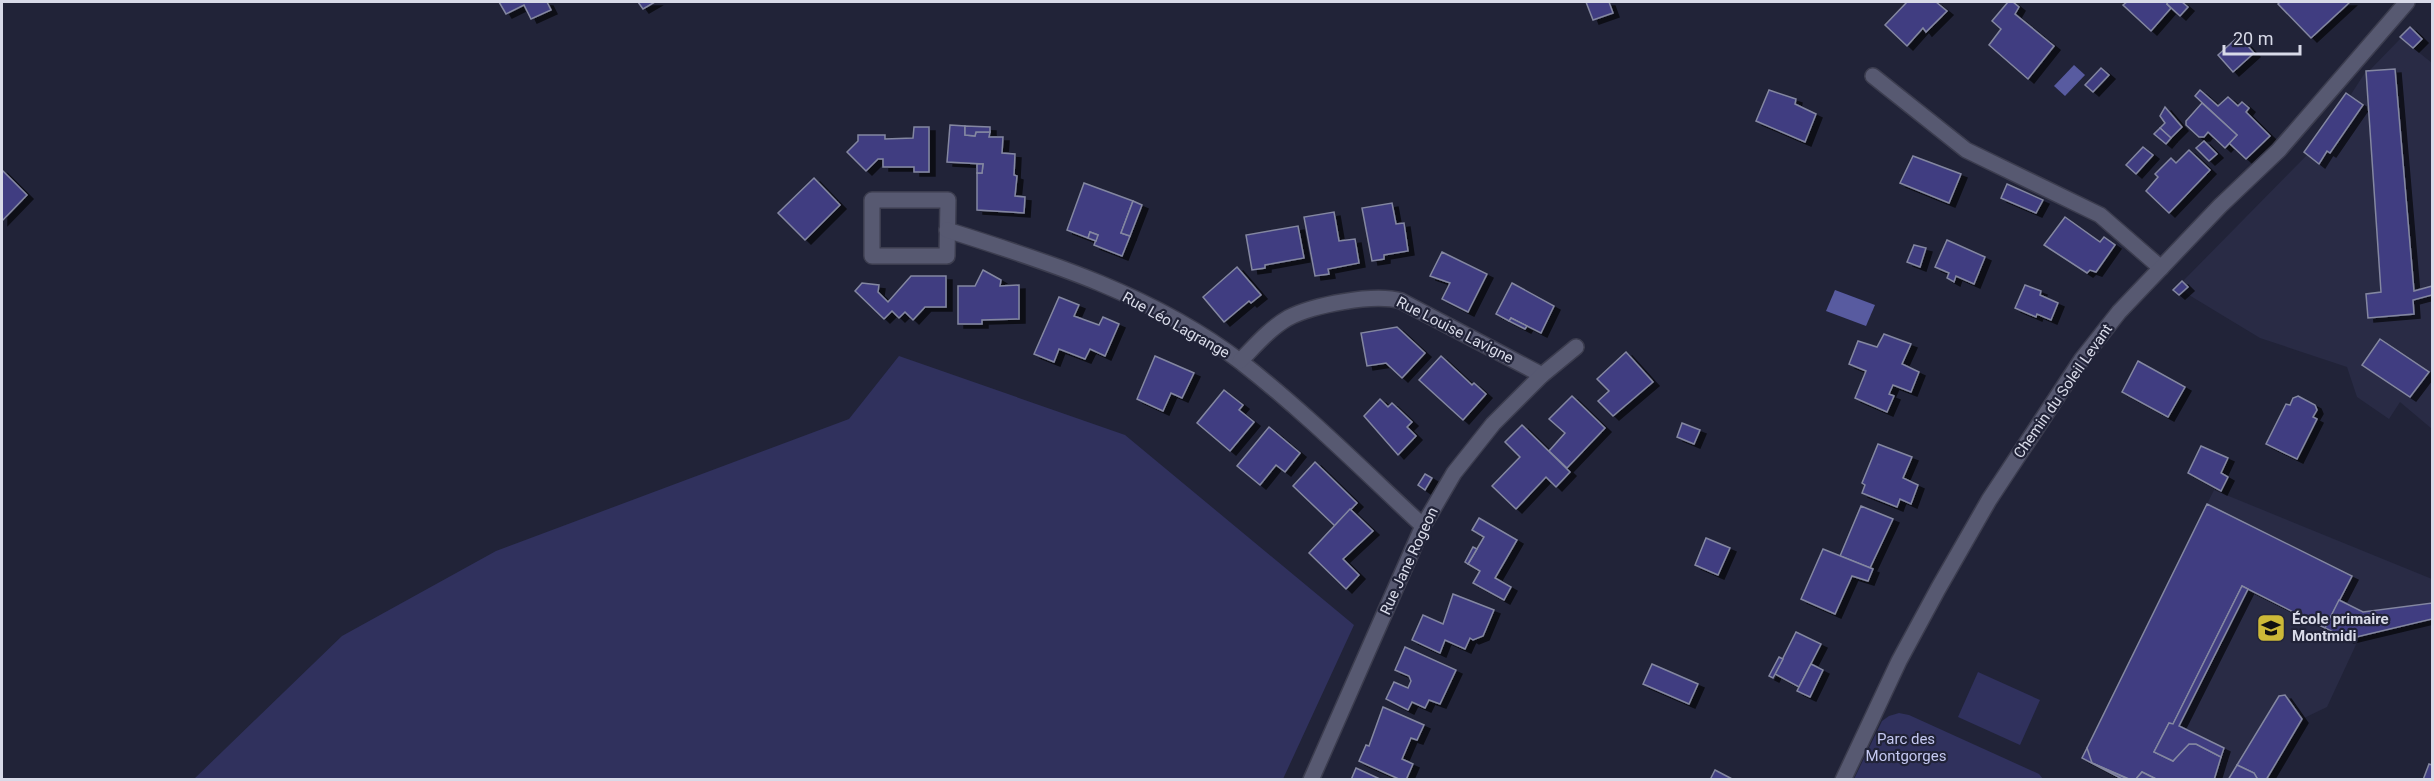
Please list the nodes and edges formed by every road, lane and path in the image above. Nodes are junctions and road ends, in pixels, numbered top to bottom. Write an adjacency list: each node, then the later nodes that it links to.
1 (2407, 2): 4 (street, Chemin du Soleil Levant)
2 (1873, 76): 4 (street)
3 (947, 230): 3 (street); 6 (street, Rue Léo Lagrange)
4 (2161, 268): 10 (street, Chemin du Soleil Levant)
5 (1576, 347): 7 (street, Rue Jane Rogeon)
6 (1240, 361): 7 (street, Rue Louise Lavigne); 8 (street, Rue Léo Lagrange)
7 (1542, 375): 8 (street, Rue Jane Rogeon)
8 (1423, 526): 9 (street, Rue Jane Rogeon)
9 (1311, 780)
10 (1843, 780)

